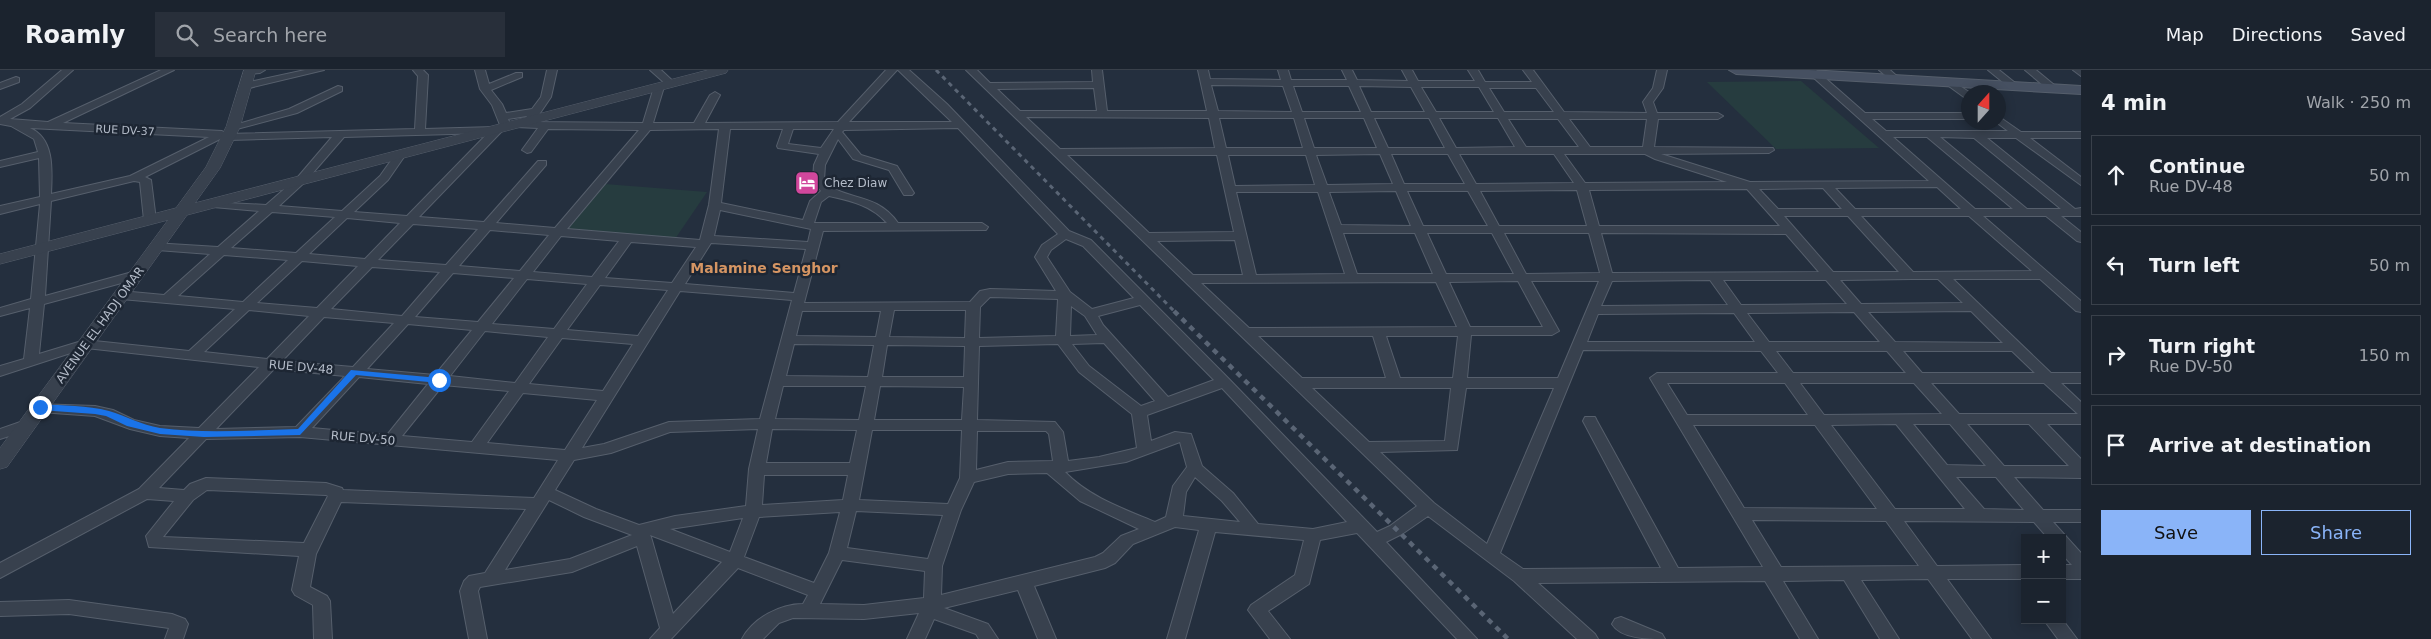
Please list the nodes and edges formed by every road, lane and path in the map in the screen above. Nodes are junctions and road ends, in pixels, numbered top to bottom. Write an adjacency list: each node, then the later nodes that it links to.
1 (68, 70): 61 (street)
2 (169, 70): 65 (street)
3 (319, 70): 40 (street)
4 (418, 70): 75 (street)
5 (480, 70): 44 (street)
6 (552, 70): 62 (street)
7 (655, 70): 36 (street)
8 (722, 70): 36 (street)
9 (892, 70): 72 (street)
10 (903, 70): 64 (street)
11 (971, 70): 41 (street)
12 (1097, 70): 37 (street)
13 (1203, 70): 30 (street)
14 (1283, 70): 32 (street)
15 (1347, 70): 33 (street)
16 (1407, 70): 34 (street)
17 (1473, 70): 35 (street)
18 (1528, 70): 38 (street)
19 (1662, 70): 57 (street)
20 (1736, 70): 25 (main road)
21 (1993, 70): 42 (street)
22 (2030, 70): 45 (street)
23 (2078, 70): 26 (street)
24 (254, 71): 40 (street)
25 (1813, 72): 27 (main road); 59 (street)
26 (2081, 73)
27 (1890, 74): 31 (main road)
28 (519, 75): 44 (street)
29 (16, 80): 39 (street)
30 (1206, 82): 32 (street); 51 (street)
31 (1949, 82): 42 (main road); 47 (street)
32 (1288, 83): 33 (street); 52 (street)
33 (1354, 84): 34 (street); 53 (street)
34 (1414, 84): 35 (street); 54 (street)
35 (1482, 84): 38 (street); 55 (street)
36 (665, 85): 62 (street); 71 (street)
37 (1099, 85): 41 (street); 50 (street)
38 (1539, 85): 56 (street)
39 (0, 86)
40 (245, 86): 74 (street)
41 (987, 86): 49 (street)
42 (2014, 86): 45 (main road)
43 (338, 89): 74 (street)
44 (485, 89): 62 (street)
45 (2054, 89): 46 (main road)
46 (2081, 90)
47 (1961, 91)
48 (715, 95): 67 (street)
49 (1017, 114): 50 (street); 91 (street)
50 (1102, 114): 51 (street)
51 (1213, 114): 52 (street); 92 (street)
52 (1298, 115): 53 (street); 93 (street)
53 (1368, 115): 54 (street); 84 (street)
54 (1432, 115): 55 (street); 85 (street)
55 (1501, 116): 56 (street); 86 (street)
56 (1561, 116): 57 (street); 88 (street)
57 (1653, 116): 58 (street); 89 (street)
58 (1718, 116)
59 (1862, 116): 60 (street); 76 (street)
60 (1961, 116)
61 (0, 121): 63 (street, RUE DV-37)
62 (511, 122): 66 (street); 75 (street); 95 (street); 125 (street)
63 (19, 125): 65 (street, RUE DV-37); 73 (street); 94 (street)
64 (961, 125): 72 (street); 136 (street)
65 (49, 126): 74 (street, RUE DV-37)
66 (545, 126): 71 (street); 82 (street)
67 (698, 126): 68 (street); 71 (street)
68 (726, 126): 69 (street); 113 (street)
69 (789, 126): 72 (street); 90 (street)
70 (2006, 126): 79 (street)
71 (647, 127): 135 (street)
72 (838, 129): 90 (street); 110 (street)
73 (0, 132)
74 (228, 133): 80 (street); 98 (street); 116 (street, AVENUE EL HADJ OMAR)
75 (420, 133): 80 (street)
76 (1883, 134): 77 (street); 101 (street)
77 (1929, 134): 78 (street); 119 (street)
78 (1976, 134): 79 (street); 121 (street)
79 (2018, 134): 81 (street); 100 (street)
80 (340, 135): 99 (street)
81 (2081, 135)
82 (527, 150)
83 (1770, 150): 89 (street)
84 (1384, 151): 85 (street); 93 (street); 105 (street)
85 (1452, 151): 86 (street); 106 (street)
86 (1523, 151): 87 (street)
87 (1557, 151): 88 (street); 104 (street)
88 (1587, 151): 89 (street)
89 (1648, 151): 103 (street)
90 (826, 152): 109 (street)
91 (1057, 152): 92 (street); 138 (street)
92 (1222, 152): 93 (street); 107 (street)
93 (1310, 152): 108 (street)
94 (44, 154): 97 (street); 111 (street)
95 (401, 154): 99 (street); 123 (street)
96 (542, 163): 127 (street)
97 (0, 164)
98 (134, 178): 111 (street); 124 (street)
99 (301, 180): 112 (street); 114 (street)
100 (2081, 182)
101 (1940, 184): 102 (street); 118 (street)
102 (1826, 185): 103 (street); 117 (street)
103 (1750, 186): 104 (street); 122 (street)
104 (1582, 187): 106 (street); 133 (street)
105 (1401, 188): 106 (street); 108 (street); 131 (street)
106 (1472, 188): 132 (street)
107 (1230, 189): 108 (street); 137 (street)
108 (1322, 189): 130 (street)
109 (827, 191): 126 (street); 128 (street)
110 (908, 193)
111 (46, 199): 115 (street); 144 (street)
112 (213, 204): 114 (street); 116 (street)
113 (715, 204): 126 (street); 141 (street)
114 (270, 209): 123 (street); 145 (street)
115 (0, 210)
116 (181, 212): 124 (street); 142 (street, AVENUE EL HADJ OMAR)
117 (1851, 212): 118 (street); 122 (street); 154 (street)
118 (1972, 212): 119 (street); 152 (street)
119 (2024, 212): 120 (street)
120 (2049, 212): 121 (street); 140 (street)
121 (2076, 212)
122 (1774, 213): 134 (street)
123 (344, 216): 125 (street); 146 (street)
124 (150, 220): 144 (street)
125 (409, 221): 127 (street); 148 (street)
126 (813, 226): 128 (street); 143 (street)
127 (488, 227): 135 (street); 149 (street)
128 (896, 227): 129 (street)
129 (982, 227)
130 (1336, 230): 131 (street); 161 (street)
131 (1420, 230): 132 (street); 162 (street)
132 (1496, 230): 133 (street); 156 (street)
133 (1594, 230): 134 (street); 157 (street)
134 (1790, 230): 153 (street)
135 (558, 232): 139 (street); 151 (street)
136 (1065, 234): 166 (street); 168 (street)
137 (1241, 236): 138 (street); 160 (street)
138 (1147, 237): 159 (street)
139 (626, 238): 141 (street); 163 (street)
140 (2081, 238)
141 (705, 241): 143 (street); 164 (street)
142 (157, 246): 145 (street); 150 (street, AVENUE EL HADJ OMAR)
143 (813, 246): 170 (street)
144 (41, 249): 147 (street); 169 (street)
145 (221, 251): 146 (street); 167 (street)
146 (297, 257): 148 (street); 171 (street)
147 (0, 259)
148 (369, 262): 149 (street); 180 (street)
149 (450, 269): 151 (street); 182 (street)
150 (136, 274): 165 (street, AVENUE EL HADJ OMAR); 169 (street)
151 (524, 275): 163 (street); 183 (street)
152 (2044, 275): 155 (street); 176 (street)
153 (1830, 276): 154 (street); 158 (street); 175 (street)
154 (1910, 276): 155 (street)
155 (1942, 276): 174 (street)
156 (1522, 277): 157 (street); 162 (street); 184 (street)
157 (1607, 277): 158 (street); 178 (street)
158 (1714, 277): 177 (street)
159 (1190, 278): 160 (street); 185 (street)
160 (1250, 278): 161 (street)
161 (1352, 278): 162 (street)
162 (1441, 278): 184 (street)
163 (596, 281): 164 (street); 187 (street)
164 (676, 287): 170 (street); 190 (street)
165 (121, 295): 167 (street); 194 (street, AVENUE EL HADJ OMAR)
166 (1065, 296): 172 (street); 181 (street); 192 (street)
167 (167, 299): 171 (street)
168 (1142, 300): 181 (street); 212 (street)
169 (37, 302): 179 (street); 200 (street)
170 (798, 302): 173 (street); 189 (street)
171 (245, 306): 180 (street); 199 (street)
172 (973, 306): 173 (street); 193 (street)
173 (888, 307): 191 (street)
174 (1974, 307): 175 (street); 198 (street)
175 (1857, 308): 177 (street); 197 (street)
176 (2081, 308)
177 (1738, 309): 178 (street); 196 (street)
178 (1593, 310): 195 (street)
179 (0, 312)
180 (320, 312): 182 (street); 201 (street)
181 (1090, 314): 188 (street)
182 (405, 320): 183 (street); 203 (street)
183 (482, 327): 187 (street); 208 (street)
184 (1465, 331): 186 (street); 216 (street)
185 (1246, 332): 186 (street); 213 (street)
186 (1378, 332): 214 (street)
187 (558, 333): 190 (street); 217 (street)
188 (1108, 339): 192 (street); 219 (street)
189 (788, 340): 191 (street); 209 (street)
190 (642, 341): 218 (street)
191 (881, 341): 193 (street); 210 (street)
192 (1064, 341): 193 (street); 222 (street)
193 (972, 342): 211 (street)
194 (85, 344): 199 (street, RUE DV-48); 200 (street); 220 (street, AVENUE EL HADJ OMAR)
195 (1578, 346): 196 (street); 215 (street)
196 (1765, 346): 197 (street); 204 (street)
197 (1891, 346): 198 (street); 205 (street)
198 (2016, 347): 206 (street)
199 (192, 356): 201 (street, RUE DV-48)
200 (31, 361): 202 (street)
201 (270, 364): 203 (street, RUE DV-48); 236 (street)
202 (0, 371)
203 (354, 372): 208 (street, RUE DV-48); 234 (street)
204 (1789, 378): 205 (street); 226 (street); 227 (street)
205 (1918, 378): 206 (street); 223 (street)
206 (2048, 378): 207 (street); 221 (street)
207 (2081, 378)
208 (439, 380): 217 (street, RUE DV-48); 237 (street)
209 (777, 381): 210 (street); 231 (street)
210 (874, 382): 211 (street); 232 (street)
211 (971, 382): 230 (street)
212 (1224, 382): 219 (street); 266 (street)
213 (1298, 383): 214 (street); 239 (street)
214 (1395, 383): 216 (street)
215 (1562, 383): 216 (street); 276 (street)
216 (1459, 384): 239 (street)
217 (518, 388): 218 (street, RUE DV-48); 238 (street)
218 (607, 396): 241 (street)
219 (1165, 403): 222 (street)
220 (40, 407): 233 (street, AVENUE EL HADJ OMAR); 236 (street, RUE DV-50)
221 (2081, 410)
222 (1139, 412): 240 (street)
223 (1954, 419): 224 (street); 228 (street); 249 (street)
224 (2033, 419): 225 (street); 247 (street)
225 (2081, 419)
226 (1683, 420): 227 (street); 259 (street)
227 (1820, 420): 228 (street); 260 (street)
228 (1900, 420): 248 (street)
229 (1590, 421): 285 (street)
230 (970, 423): 232 (street, RUE DV-50); 243 (street, RUE DV-50); 250 (street)
231 (766, 424): 232 (street, RUE DV-50); 241 (street, RUE DV-50); 244 (street)
232 (865, 424): 245 (street)
233 (26, 425): 235 (street); 242 (street, AVENUE EL HADJ OMAR)
234 (300, 432): 236 (street, RUE DV-50); 237 (street, RUE DV-50)
235 (0, 434)
236 (204, 434): 251 (street)
237 (391, 440): 238 (street, RUE DV-50)
238 (476, 447): 241 (street, RUE DV-50)
239 (1366, 447): 256 (street)
240 (1145, 451): 243 (street); 246 (street)
241 (569, 456): 254 (street)
242 (0, 462)
243 (1056, 467): 250 (street); 267 (street)
244 (757, 469): 245 (street); 258 (street)
245 (857, 469): 255 (street)
246 (1195, 469): 264 (street); 268 (street)
247 (2081, 470): 249 (street)
248 (1943, 471): 249 (street); 261 (street)
249 (2000, 471): 262 (street)
250 (968, 478): 257 (street)
251 (145, 493): 252 (street); 280 (street)
252 (187, 496): 253 (street); 274 (street)
253 (336, 496): 254 (street); 274 (street)
254 (542, 498): 269 (street); 289 (street)
255 (850, 506): 257 (street); 258 (street); 275 (street)
256 (1428, 507): 272 (street); 276 (street)
257 (954, 510): 279 (street)
258 (752, 512): 269 (street); 277 (street)
259 (1740, 514): 260 (street); 286 (street)
260 (1890, 515): 261 (street); 281 (street)
261 (1980, 516): 262 (street)
262 (2038, 516): 263 (street); 270 (street)
263 (2081, 516)
264 (1174, 521): 265 (street); 267 (street)
265 (1209, 525): 268 (street); 305 (street)
266 (1359, 526): 271 (street); 272 (street)
267 (1154, 528): 290 (street)
268 (1254, 530): 271 (street)
269 (644, 532): 277 (street); 289 (street); 297 (street)
270 (2054, 534)
271 (1313, 535): 306 (street)
272 (1373, 541): 307 (street)
273 (2066, 547): 278 (street)
274 (310, 550): 299 (street)
275 (837, 553): 279 (street); 291 (street)
276 (1491, 554): 287 (street)
277 (735, 560): 291 (street); 297 (street)
278 (2081, 564)
279 (934, 566): 292 (street)
280 (0, 571)
281 (1933, 572): 284 (street); 288 (street); 312 (street)
282 (2066, 572): 283 (street)
283 (2081, 572)
284 (1848, 573): 286 (street); 311 (street)
285 (1674, 574): 286 (street); 287 (street)
286 (1773, 574): 310 (street)
287 (1520, 576): 308 (street)
288 (2021, 576)
289 (491, 578): 300 (street)
290 (1024, 582): 292 (street); 304 (street)
291 (819, 592): 294 (street)
292 (931, 607): 294 (street); 302 (street); 303 (street)
293 (0, 608): 298 (street)
294 (808, 611): 301 (street)
295 (1621, 624): 309 (street)
296 (2057, 624): 313 (street)
297 (664, 634)
298 (174, 639)
299 (324, 639)
300 (478, 639)
301 (752, 639)
302 (916, 639)
303 (989, 639)
304 (1047, 639)
305 (1176, 639)
306 (1281, 639)
307 (1468, 639)
308 (1589, 639)
309 (1656, 639)
310 (1809, 639)
311 (1890, 639)
312 (1982, 639)
313 (2068, 639)

